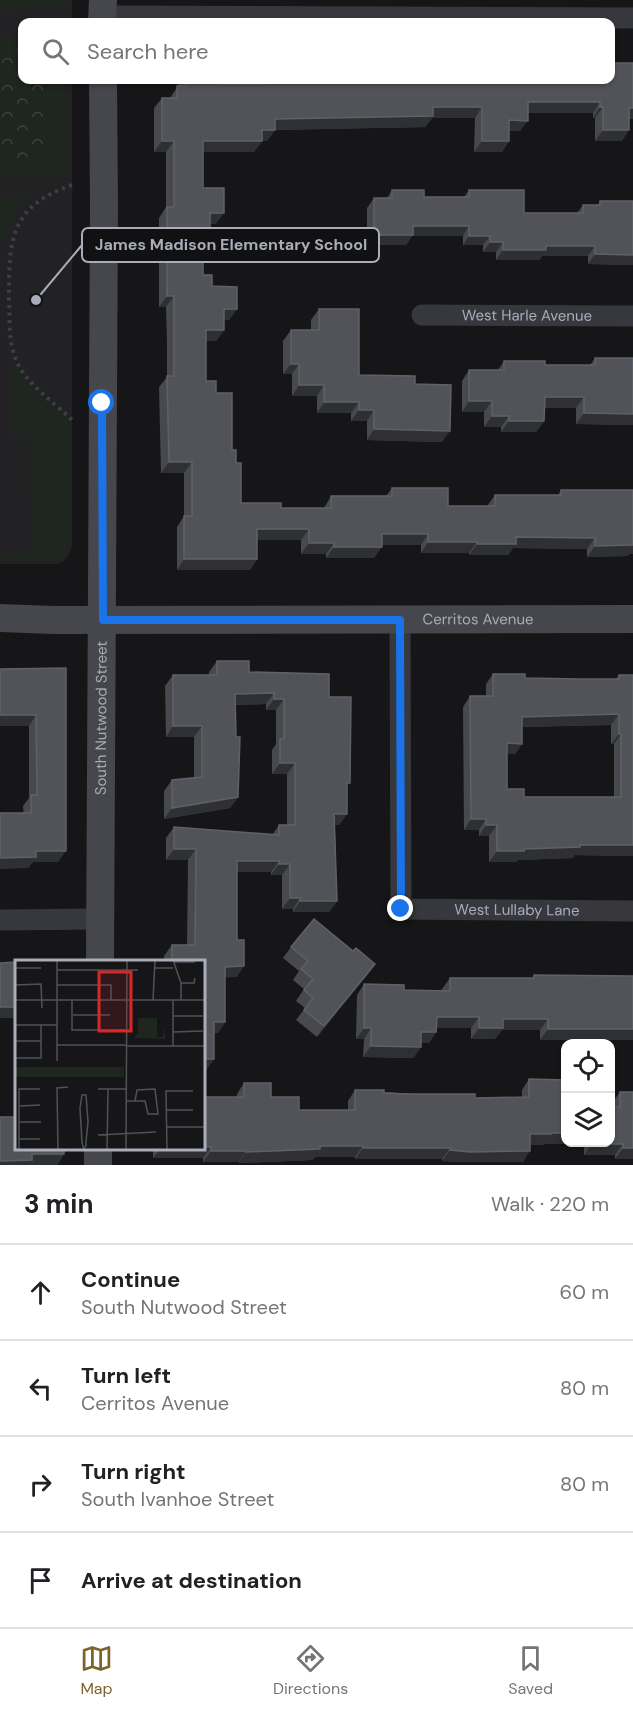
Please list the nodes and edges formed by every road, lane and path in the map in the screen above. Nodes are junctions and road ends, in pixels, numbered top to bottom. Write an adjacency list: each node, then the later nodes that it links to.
1 (102, 13): 2 (street)
2 (633, 18)
3 (103, 84): 10 (street, South Nutwood Street)
4 (72, 185): 7 (path)
5 (422, 315): 6 (street, West Harle Avenue)
6 (633, 316)
7 (72, 420)
8 (0, 618): 10 (street, Cerritos Avenue)
9 (633, 619): 11 (street, Cerritos Avenue)
10 (103, 620): 11 (street, Cerritos Avenue); 13 (street, South Nutwood Street)
11 (400, 620): 12 (street, West Lullaby Lane)
12 (633, 911)
13 (101, 919): 14 (street); 15 (street, South Nutwood Street)
14 (0, 920)
15 (100, 960)

